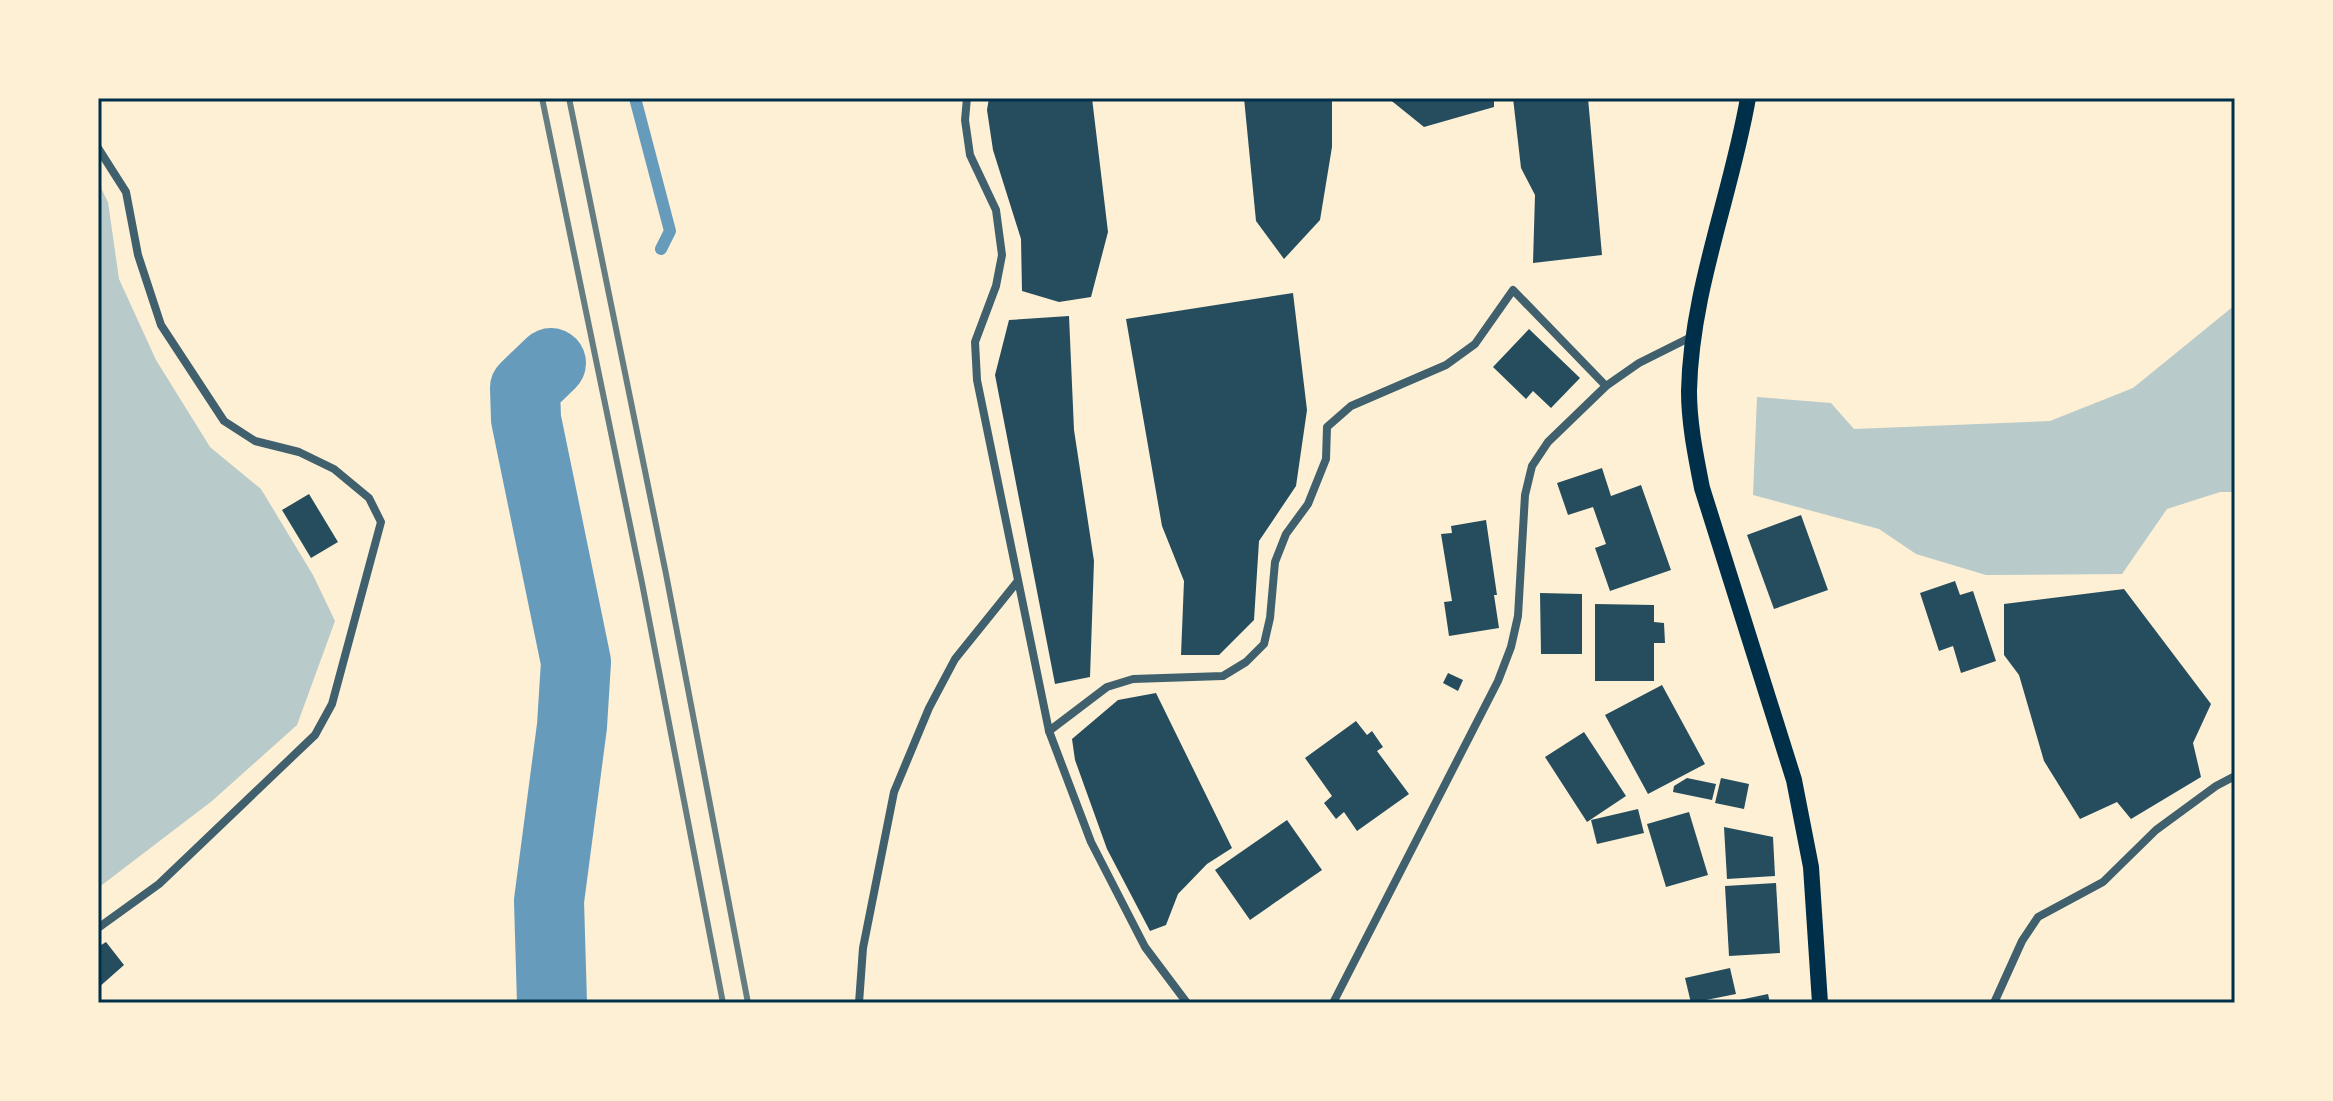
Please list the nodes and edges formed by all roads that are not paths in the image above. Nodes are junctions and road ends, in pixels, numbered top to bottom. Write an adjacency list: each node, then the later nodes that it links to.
1 (967, 98): 6 (street)
2 (1748, 98): 4 (main road)
3 (98, 148): 9 (street)
4 (1694, 335): 5 (street); 13 (main road)
5 (1606, 386): 7 (street); 12 (street)
6 (1017, 582): 7 (street); 10 (street)
7 (1049, 731): 11 (street)
8 (2235, 776): 14 (street)
9 (98, 928)
10 (859, 1003)
11 (1187, 1003)
12 (1333, 1003)
13 (1820, 1003)
14 (1994, 1003)

